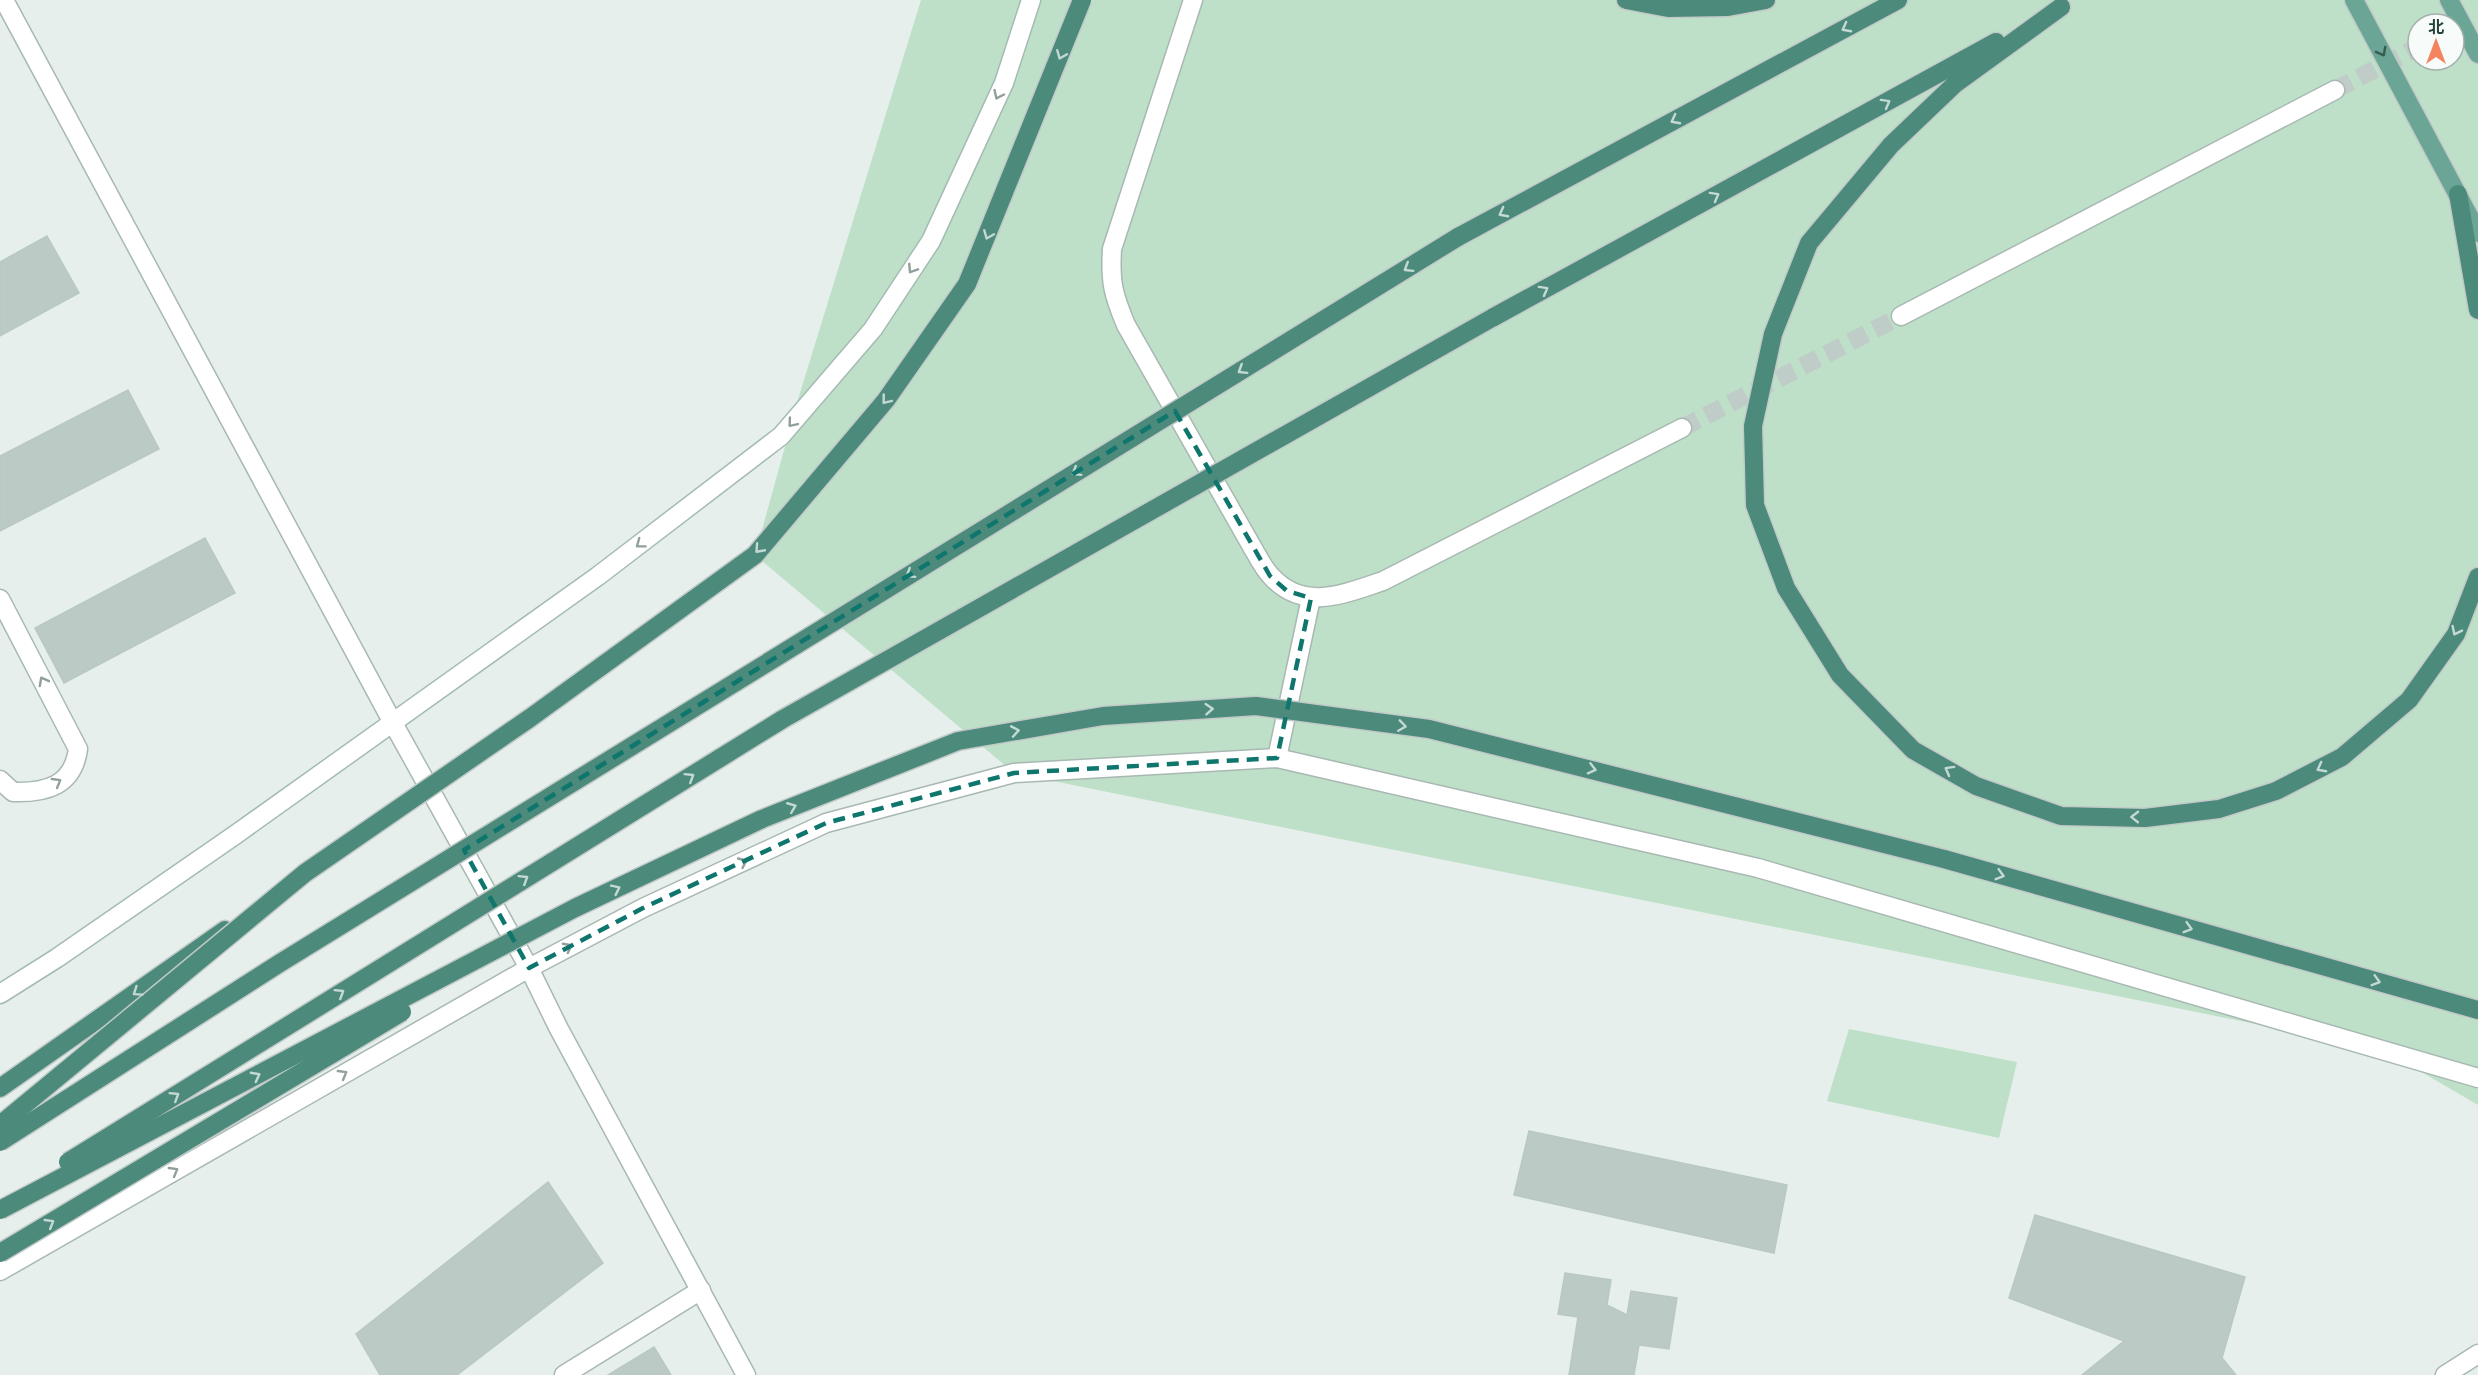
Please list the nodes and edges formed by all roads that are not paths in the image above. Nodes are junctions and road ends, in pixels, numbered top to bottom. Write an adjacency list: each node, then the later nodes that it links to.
1 (4, 0): 21 (street)
2 (1031, 0): 21 (street, one-way to 21)
3 (1082, 0): 24 (highway, one-way to 24, bridge)
4 (1193, 0): 19 (street)
5 (1626, 0): 6 (highway)
6 (1766, 0)
7 (1898, 0): 32 (highway, one-way to 32, bridge)
8 (2354, 0): 13 (main road, one-way to 13)
9 (2449, 0): 11 (main road)
10 (2068, 3): 18 (highway, one-way to 10); 33 (highway, one-way to 10, bridge)
11 (2478, 54)
12 (2335, 90): 16 (street)
13 (2458, 194): 14 (main road); 15 (highway)
14 (2478, 233)
15 (2478, 310)
16 (1901, 316)
17 (1682, 428): 19 (street)
18 (2478, 577)
19 (1311, 598): 22 (street)
20 (0, 599): 23 (street, one-way to 20)
21 (393, 723): 26 (street); 27 (street)
22 (1277, 758): 26 (street, one-way to 22); 29 (street)
23 (0, 780)
24 (305, 873): 30 (highway, one-way to 30, bridge); 31 (highway, bridge)
25 (575, 908): 28 (highway, one-way to 28, bridge); 34 (highway, one-way to 25, bridge); 35 (highway, one-way to 25, bridge)
26 (530, 968): 36 (street, one-way to 26); 37 (street)
27 (0, 994)
28 (2478, 1010)
29 (2478, 1078)
30 (0, 1088)
31 (0, 1125)
32 (0, 1142)
33 (0, 1204)
34 (0, 1210)
35 (0, 1253)
36 (0, 1271)
37 (701, 1290): 39 (street); 40 (street)
38 (2478, 1354): 41 (street)
39 (564, 1375)
40 (746, 1375)
41 (2445, 1375)

